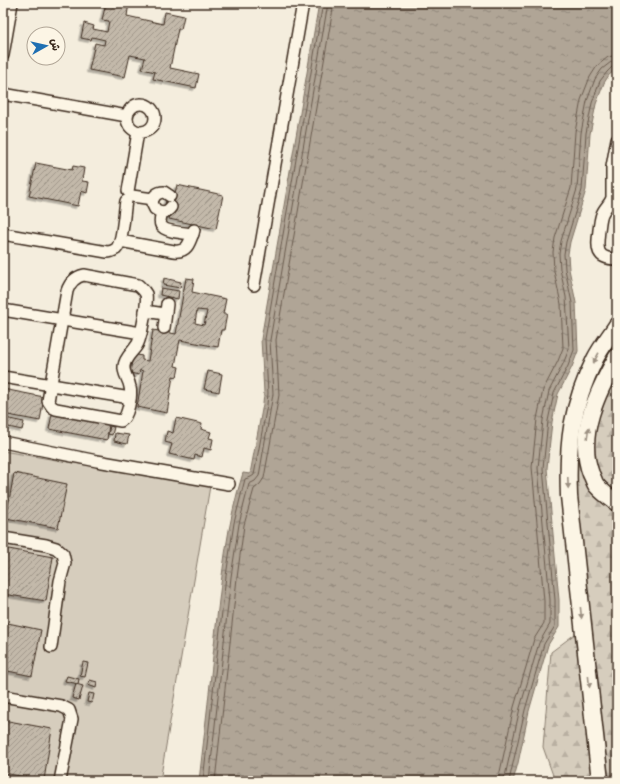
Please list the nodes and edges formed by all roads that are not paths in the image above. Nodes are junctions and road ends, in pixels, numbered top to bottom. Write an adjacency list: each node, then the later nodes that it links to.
1 (12, 3): 3 (lane)
2 (303, 3): 14 (lane)
3 (3, 55)
4 (3, 94): 5 (lane)
5 (127, 116): 6 (lane); 6 (lane)
6 (138, 132): 8 (lane)
7 (617, 139): 13 (lane)
8 (128, 196): 9 (lane); 12 (lane)
9 (153, 199): 10 (lane); 10 (lane)
10 (168, 205): 12 (lane)
11 (3, 234): 12 (lane)
12 (120, 241)
13 (617, 258)
14 (254, 285)
15 (3, 310): 17 (lane)
16 (145, 311): 17 (lane); 19 (lane); 20 (lane)
17 (62, 321): 20 (lane); 23 (lane)
18 (617, 325): 32 (highway, one-way to 32)
19 (164, 328)
20 (140, 333): 24 (lane)
21 (617, 357): 27 (highway, one-way to 21)
22 (3, 376): 23 (lane)
23 (51, 385): 24 (lane); 24 (lane)
24 (130, 398)
25 (3, 442): 26 (lane)
26 (229, 484)
27 (617, 503)
28 (3, 538): 29 (lane)
29 (51, 647)
30 (3, 696): 31 (lane)
31 (60, 781)
32 (600, 781)

